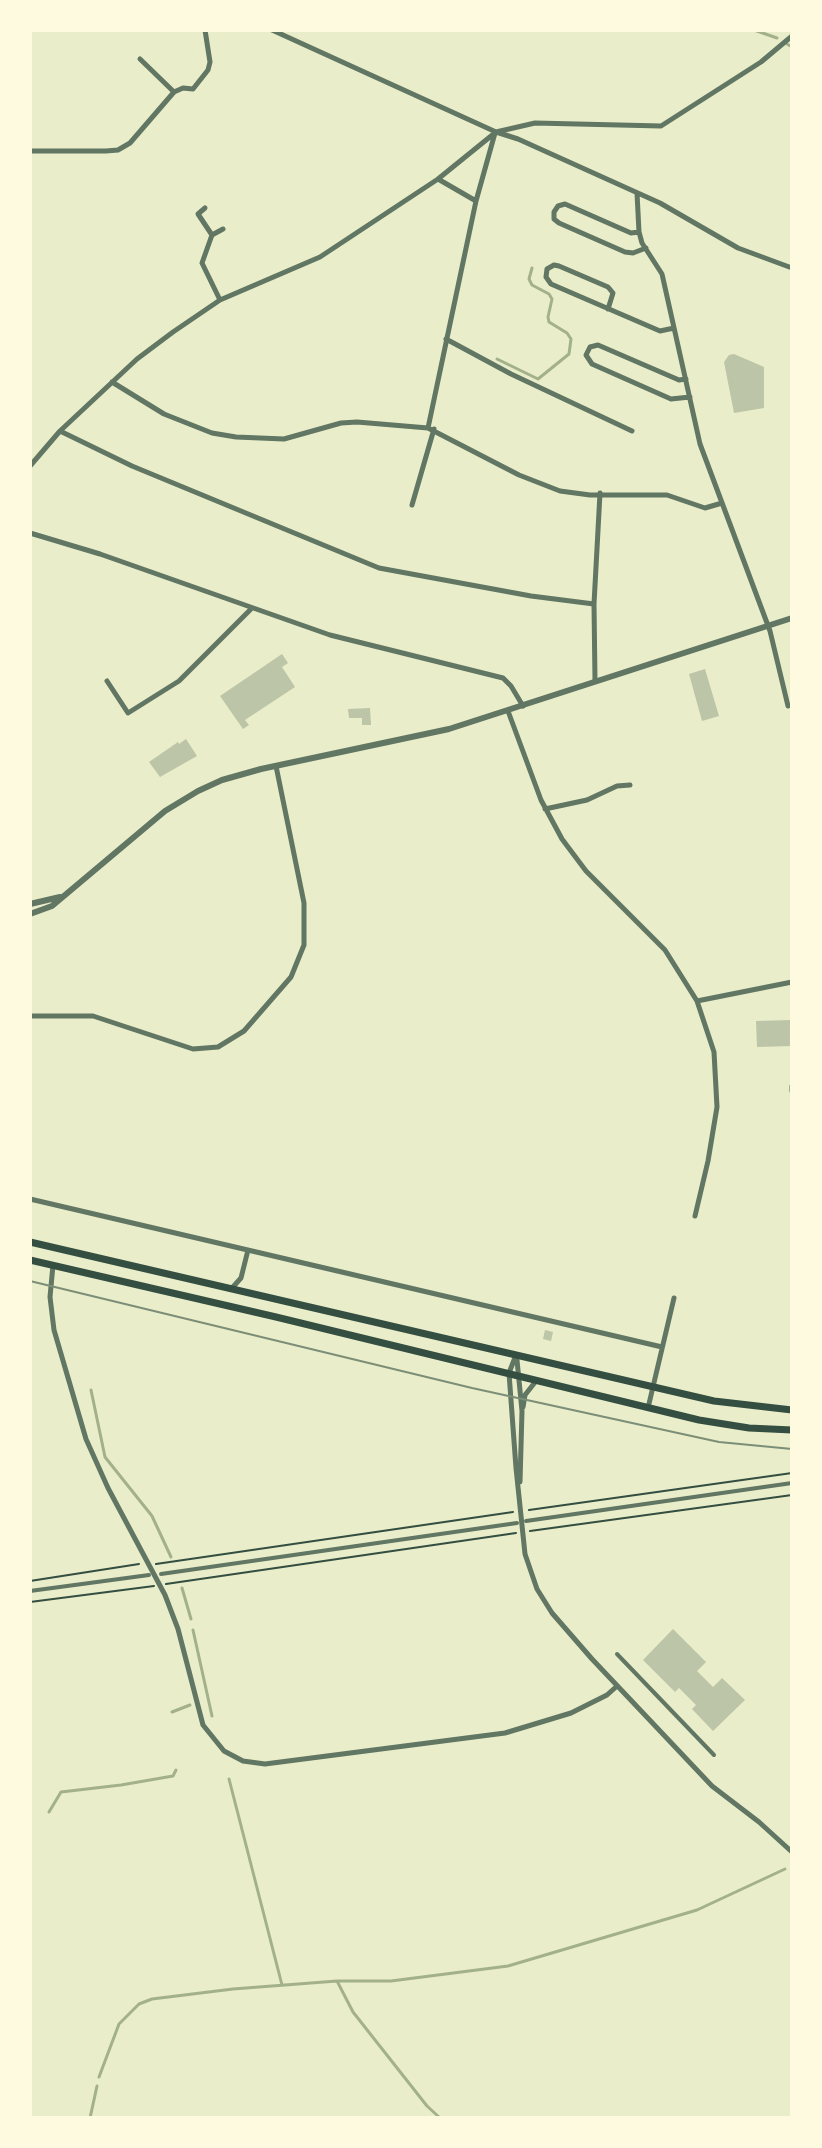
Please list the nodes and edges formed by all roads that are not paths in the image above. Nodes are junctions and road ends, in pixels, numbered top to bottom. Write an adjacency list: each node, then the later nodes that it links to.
1 (205, 30): 5 (street)
2 (272, 30): 6 (street)
3 (792, 36): 6 (street)
4 (140, 59): 5 (street)
5 (174, 92): 7 (street)
6 (496, 132): 8 (street); 9 (street); 10 (street)
7 (30, 151)
8 (438, 179): 10 (street); 17 (street)
9 (637, 193): 13 (street); 16 (street)
10 (476, 201): 20 (street)
11 (205, 208): 14 (street)
12 (223, 229): 14 (street)
13 (639, 232): 15 (street); 15 (street)
14 (212, 235): 17 (street)
15 (646, 248): 19 (street)
16 (792, 268)
17 (220, 300): 22 (street)
18 (608, 309): 18 (street); 19 (street)
19 (674, 328): 21 (street)
20 (446, 339): 24 (street); 26 (street)
21 (686, 379): 23 (street); 23 (street)
22 (112, 382): 24 (street); 25 (street)
23 (690, 397): 29 (street)
24 (431, 428): 28 (street); 30 (street)
25 (60, 431): 27 (street); 32 (street)
26 (632, 431)
27 (30, 466)
28 (600, 493): 29 (street); 32 (street)
29 (722, 503): 35 (street)
30 (412, 505)
31 (30, 533): 33 (street)
32 (594, 604): 37 (street)
33 (251, 609): 36 (street); 38 (street)
34 (792, 618): 35 (street)
35 (768, 625): 37 (street); 39 (street)
36 (107, 681)
37 (595, 681): 38 (street)
38 (523, 706): 40 (street)
39 (788, 706)
40 (508, 711): 41 (street); 43 (street)
41 (276, 766): 44 (street); 49 (street)
42 (630, 785): 43 (street)
43 (545, 809): 48 (street)
44 (64, 896): 45 (street); 46 (street)
45 (30, 904)
46 (30, 914)
47 (792, 982): 48 (street)
48 (697, 1001): 51 (street)
49 (30, 1016)
50 (30, 1199): 53 (street)
51 (695, 1216)
52 (30, 1242): 56 (main road)
53 (248, 1250): 56 (street); 58 (street)
54 (30, 1260): 55 (main road)
55 (53, 1265): 60 (main road); 75 (street)
56 (231, 1289): 59 (main road)
57 (674, 1298): 58 (street)
58 (662, 1347): 62 (street)
59 (516, 1355): 60 (street); 62 (main road)
60 (513, 1374): 61 (main road); 65 (street); 68 (street)
61 (537, 1380): 63 (main road); 65 (street)
62 (652, 1387): 63 (street); 64 (main road)
63 (648, 1408): 66 (main road)
64 (792, 1410)
65 (522, 1411): 68 (street)
66 (792, 1430)
67 (792, 1483): 69 (street)
68 (519, 1487): 75 (street)
69 (526, 1521)
70 (517, 1523): 71 (street)
71 (161, 1574)
72 (149, 1575): 73 (street)
73 (30, 1591)
74 (617, 1654): 76 (street)
75 (617, 1686): 77 (street)
76 (714, 1755)
77 (792, 1852)

